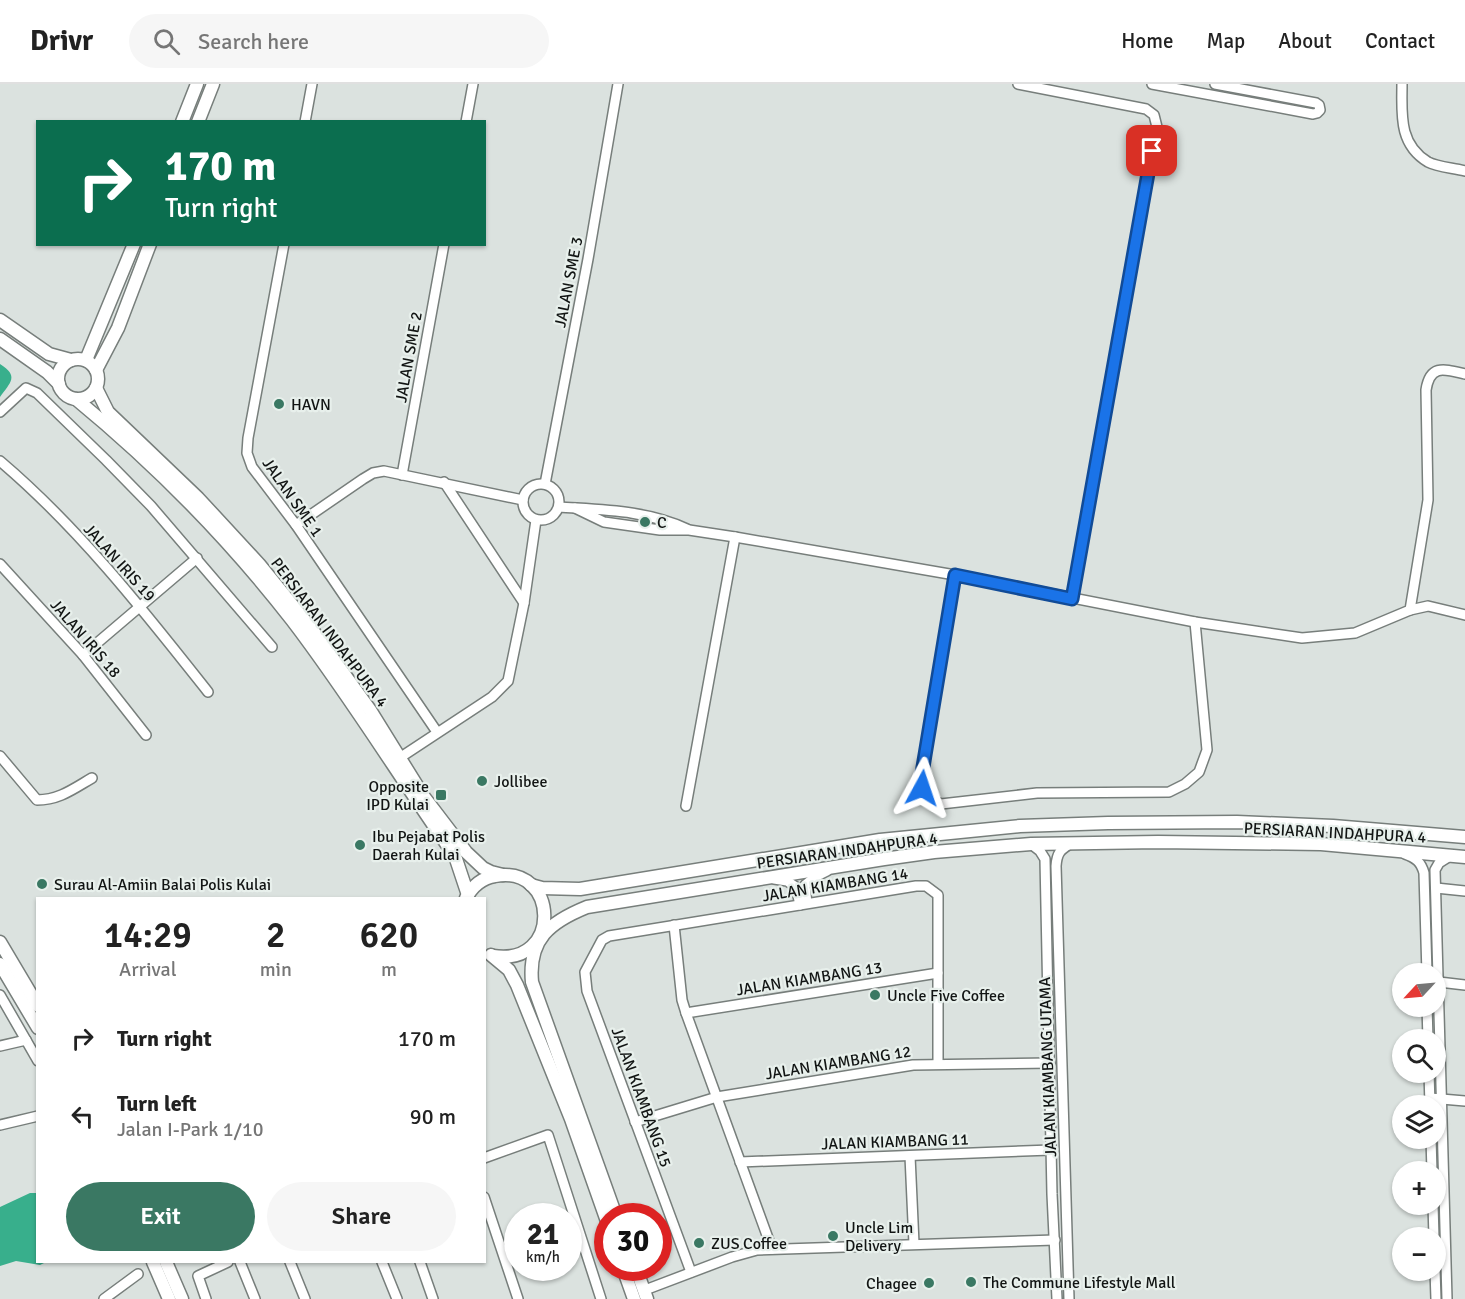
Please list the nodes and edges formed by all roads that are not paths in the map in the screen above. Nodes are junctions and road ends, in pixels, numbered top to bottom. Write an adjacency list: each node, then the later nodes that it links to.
1 (197, 84): 10 (street)
2 (213, 84): 11 (street)
3 (312, 84): 12 (street)
4 (473, 84): 13 (street)
5 (618, 84): 32 (street, JALAN SME 3)
6 (1018, 84): 43 (street)
7 (1152, 84): 8 (street)
8 (1215, 84)
9 (1401, 84): 14 (street)
10 (183, 120)
11 (199, 120)
12 (305, 120)
13 (466, 120)
14 (1465, 171)
15 (133, 246): 22 (street)
16 (149, 246): 23 (street)
17 (284, 246): 37 (street, JALAN SME 1)
18 (444, 246): 30 (street, JALAN SME 2)
19 (0, 320): 21 (street)
20 (0, 339): 25 (street)
21 (72, 360): 22 (street); 25 (street)
22 (86, 360): 23 (street)
23 (96, 370): 26 (street)
24 (1465, 374): 46 (street)
25 (59, 384): 27 (street)
26 (96, 388): 27 (street); 55 (street, PERSIARAN INDAHPURA 4)
27 (76, 399): 70 (street, PERSIARAN INDAHPURA 4)
28 (0, 412): 40 (street)
29 (0, 461): 45 (street, JALAN IRIS 19)
30 (402, 475): 31 (street); 37 (street)
31 (444, 482): 33 (street); 44 (street)
32 (545, 484): 33 (street); 34 (street)
33 (523, 500): 36 (street)
34 (559, 507): 35 (street); 36 (street)
35 (575, 508): 38 (street); 38 (street)
36 (536, 520): 44 (street)
37 (296, 525): 52 (street, JALAN SME 1)
38 (689, 530): 39 (street)
39 (735, 537): 42 (street); 57 (street)
40 (197, 558): 45 (street); 49 (street)
41 (0, 564): 50 (street, JALAN IRIS 18)
42 (955, 575): 43 (street); 48 (street)
43 (1072, 599): 48 (street)
44 (524, 603): 52 (street)
45 (141, 607): 50 (street); 51 (street, JALAN IRIS 19)
46 (1410, 610): 47 (street); 48 (street)
47 (1465, 615)
48 (1195, 622)
49 (272, 647)
50 (83, 655): 53 (street, JALAN IRIS 18)
51 (208, 692)
52 (437, 732): 55 (street)
53 (146, 735)
54 (0, 756): 56 (street)
55 (401, 757): 65 (street, PERSIARAN INDAHPURA 4)
56 (92, 778)
57 (686, 806)
58 (1465, 837): 67 (street, PERSIARAN INDAHPURA 4)
59 (1072, 843): 60 (street, PERSIARAN INDAHPURA 4); 61 (street, PERSIARAN INDAHPURA 4); 135 (street, JALAN KIAMBANG UTAMA)
60 (1031, 844): 64 (street, PERSIARAN INDAHPURA 4); 91 (street, JALAN KIAMBANG UTAMA)
61 (1396, 850): 62 (street, PERSIARAN INDAHPURA 4); 77 (street)
62 (1452, 855): 63 (street, PERSIARAN INDAHPURA 4); 68 (street)
63 (1465, 857)
64 (838, 867): 66 (street, PERSIARAN INDAHPURA 4); 71 (street)
65 (503, 874): 67 (street, PERSIARAN INDAHPURA 4); 70 (street)
66 (767, 878): 71 (street); 74 (street, PERSIARAN INDAHPURA 4)
67 (531, 885): 74 (street)
68 (1436, 888): 69 (street); 78 (street)
69 (1465, 891)
70 (467, 897)
71 (804, 904): 72 (street, JALAN KIAMBANG 14); 80 (street, JALAN KIAMBANG 14)
72 (674, 925): 73 (street, JALAN KIAMBANG 14); 85 (street)
73 (609, 936): 98 (street, JALAN KIAMBANG 15)
74 (539, 937): 76 (street, PERSIARAN INDAHPURA 4); 107 (street)
75 (0, 942): 84 (street)
76 (488, 954): 106 (street)
77 (1427, 963)
78 (1438, 963)
79 (0, 964): 87 (street)
80 (938, 973): 85 (street, JALAN KIAMBANG 13); 92 (street, JALAN KIAMBANG 14)
81 (1446, 983): 82 (street)
82 (1465, 985)
83 (0, 994): 88 (street)
84 (36, 1003)
85 (686, 1013): 94 (street)
86 (1439, 1017): 93 (street)
87 (36, 1025)
88 (26, 1040): 89 (street); 90 (street)
89 (0, 1046)
90 (36, 1058)
91 (1050, 1063): 92 (street, JALAN KIAMBANG 12); 101 (street, JALAN KIAMBANG UTAMA)
92 (938, 1064): 94 (street, JALAN KIAMBANG 12)
93 (1440, 1095)
94 (717, 1097): 98 (street, JALAN KIAMBANG 12); 104 (street)
95 (1446, 1099): 96 (street)
96 (1465, 1101)
97 (36, 1116): 99 (street)
98 (635, 1122): 118 (street, JALAN KIAMBANG 15)
99 (0, 1125)
100 (1442, 1149): 137 (street)
101 (1051, 1150): 102 (street, JALAN KIAMBANG 11); 108 (street, JALAN KIAMBANG UTAMA)
102 (910, 1156): 104 (street, JALAN KIAMBANG 11); 109 (street)
103 (486, 1157): 132 (street)
104 (740, 1162): 110 (street)
105 (486, 1203): 131 (street)
106 (601, 1203)
107 (611, 1203)
108 (1055, 1240): 109 (street); 134 (street, JALAN KIAMBANG UTAMA)
109 (914, 1244): 110 (street)
110 (772, 1248): 118 (street)
111 (153, 1263): 124 (street)
112 (166, 1263): 125 (street)
113 (226, 1263): 126 (street)
114 (240, 1263): 127 (street)
115 (290, 1263): 128 (street)
116 (382, 1263): 129 (street)
117 (420, 1263): 130 (street)
118 (691, 1272): 122 (street)
119 (138, 1274): 123 (street)
120 (627, 1281): 133 (street)
121 (1435, 1281): 136 (street)
122 (646, 1295)
123 (104, 1299)
124 (170, 1299)
125 (182, 1299)
126 (206, 1299)
127 (255, 1299)
128 (305, 1299)
129 (397, 1299)
130 (433, 1299)
131 (518, 1299)
132 (601, 1299)
133 (632, 1299)
134 (1057, 1299)
135 (1069, 1299)
136 (1436, 1299)
137 (1447, 1299)

